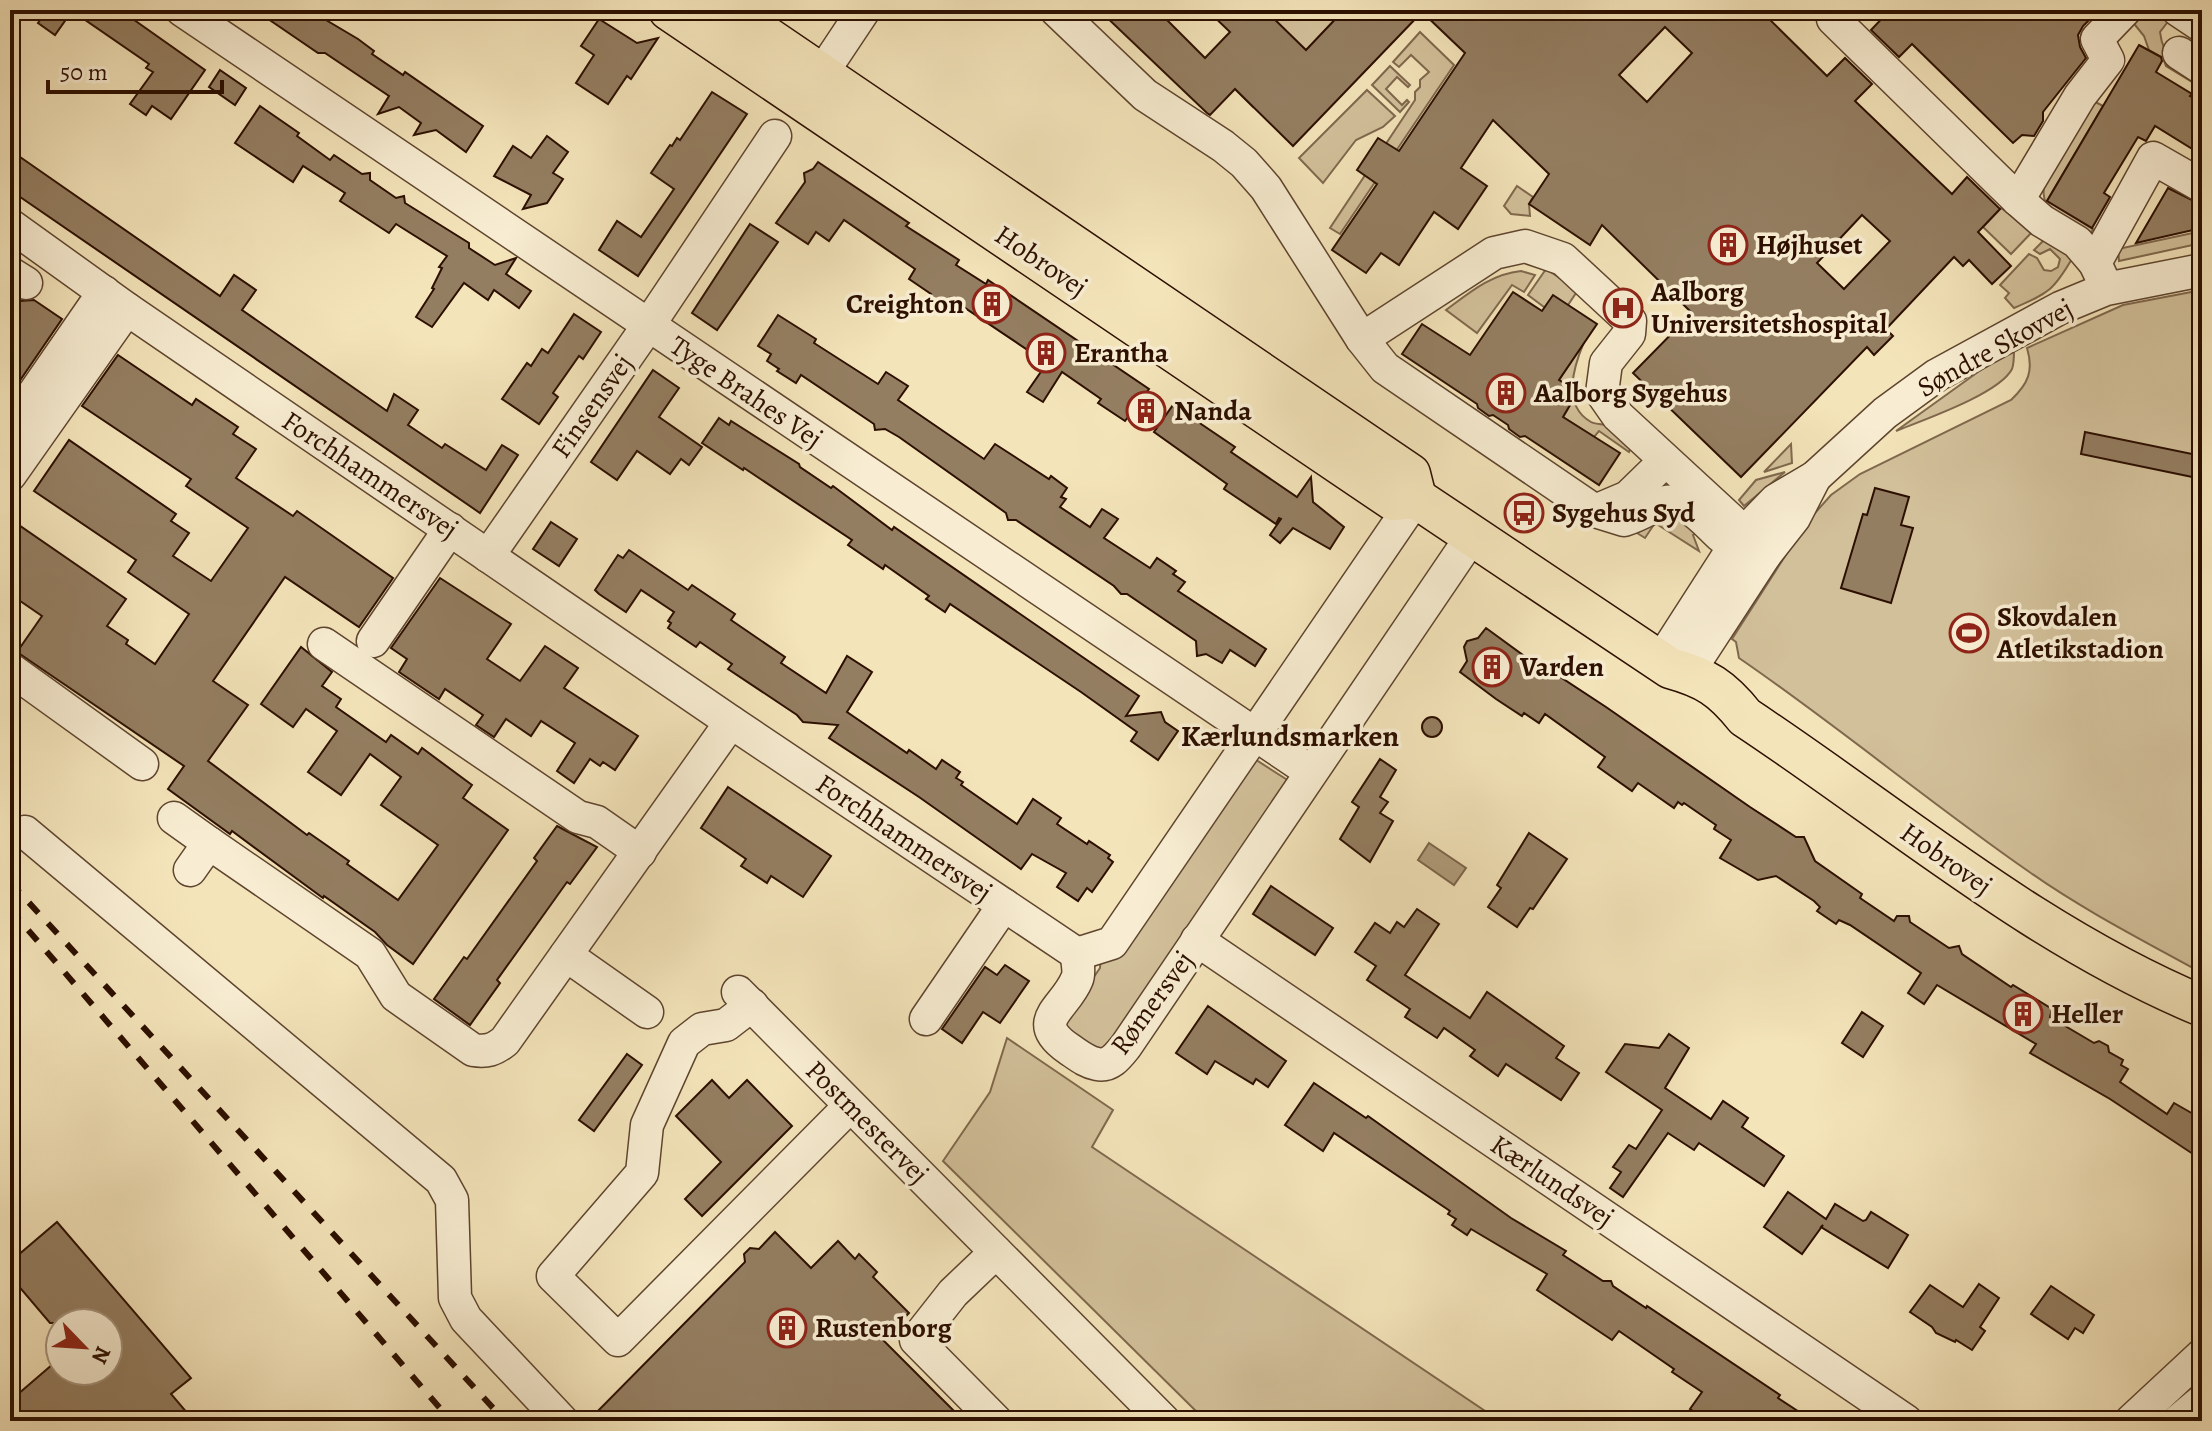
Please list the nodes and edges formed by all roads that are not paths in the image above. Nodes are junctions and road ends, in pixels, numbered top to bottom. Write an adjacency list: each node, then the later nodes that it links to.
1 (182, 10): 18 (street, Tyge Brahes Vej)
2 (669, 10): 10 (main road, Hobrovej)
3 (727, 10): 10 (main road, Hobrovej)
4 (864, 10): 10 (street)
5 (1056, 10): 19 (street)
6 (1841, 10): 13 (street)
7 (2125, 10): 13 (street)
8 (2178, 10): 9 (street)
9 (2202, 26)
10 (812, 88): 23 (main road, Hobrovej)
11 (775, 136): 18 (street, Finsensvej)
12 (2202, 186): 16 (street)
13 (2018, 200): 16 (street)
14 (10, 225): 17 (street, Forchhammersvej)
15 (2202, 270): 16 (street, Søndre Skovvej)
16 (2101, 276): 27 (street, Søndre Skovvej)
17 (116, 301): 20 (street); 22 (street); 25 (street, Forchhammersvej)
18 (648, 326): 28 (street, Finsensvej); 34 (street, Tyge Brahes Vej)
19 (1362, 339): 21 (street); 24 (street)
20 (10, 428)
21 (1665, 461): 24 (street); 27 (street)
22 (10, 475)
23 (1416, 498): 26 (main road, Hobrovej); 34 (street)
24 (1595, 511): 27 (street)
25 (450, 529): 28 (street, Forchhammersvej); 29 (street)
26 (1472, 536): 31 (main road, Hobrovej); 36 (street, Rømersvej)
27 (1753, 546): 31 (street, Søndre Skovvej)
28 (488, 556): 33 (street, Forchhammersvej)
29 (373, 641)
30 (324, 644): 40 (street)
31 (1673, 667): 46 (main road, Hobrovej)
32 (10, 669): 35 (street)
33 (731, 722): 40 (street); 42 (street, Forchhammersvej)
34 (1254, 735): 36 (street, Tyge Brahes Vej); 44 (street)
35 (142, 764)
36 (1311, 772): 43 (street, Rømersvej)
37 (174, 818): 39 (street)
38 (25, 832): 55 (street)
39 (209, 843): 41 (street); 45 (street)
40 (640, 852): 45 (street)
41 (190, 870)
42 (1004, 905): 44 (street, Forchhammersvej); 49 (street)
43 (1197, 940): 44 (street, Rømersvej); 58 (street, Kærlundsvej)
44 (1077, 954)
45 (566, 955): 48 (street)
46 (2155, 986): 47 (main road, Hobrovej); 50 (main road, Hobrovej)
47 (2202, 1006)
48 (647, 1012)
49 (926, 1019)
50 (2202, 1026)
51 (850, 1106): 51 (street, Postmestervej); 52 (street, Postmestervej)
52 (996, 1252): 56 (street); 57 (street, Postmestervej)
53 (2202, 1355): 59 (street)
54 (2202, 1401): 60 (street)
55 (562, 1421)
56 (996, 1421)
57 (1164, 1421)
58 (1906, 1421)
59 (2131, 1421)
60 (2178, 1421)

